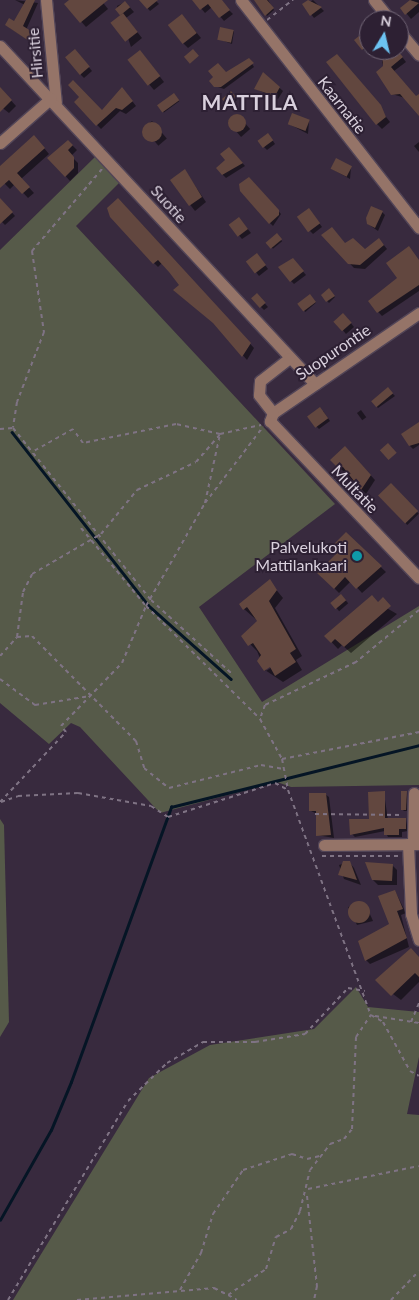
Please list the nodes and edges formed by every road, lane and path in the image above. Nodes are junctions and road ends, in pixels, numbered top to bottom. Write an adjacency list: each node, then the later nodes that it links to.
1 (46, 0): 10 (street, Hirsitie)
2 (241, 0): 6 (street, Kaarnatie)
3 (293, 0): 6 (path)
4 (374, 0): 5 (street)
5 (382, 10)
6 (261, 25): 13 (street, Kaarnatie)
7 (409, 44): 9 (street)
8 (0, 46): 10 (street, Suotie)
9 (419, 55)
10 (54, 101): 11 (street); 12 (street, Suotie)
11 (0, 142)
12 (109, 162): 15 (street, Suotie); 18 (path)
13 (419, 228)
14 (419, 313): 16 (street, Suopurontie)
15 (289, 358): 16 (street, Suotie); 17 (street, Multatie)
16 (314, 384): 17 (street, Suopurontie)
17 (271, 417): 26 (street, Multatie)
18 (13, 428): 19 (path); 21 (path)
19 (0, 430)
20 (220, 434): 21 (path); 22 (path); 22 (path); 24 (path)
21 (32, 452): 24 (path)
22 (204, 504): 27 (path)
23 (80, 528): 25 (path)
24 (101, 534): 25 (path); 27 (path)
25 (92, 540): 28 (path); 30 (path)
26 (419, 578)
27 (151, 601): 28 (path); 32 (path)
28 (146, 606): 34 (path); 35 (path)
29 (419, 610): 35 (path)
30 (17, 637): 31 (path); 34 (path)
31 (0, 656)
32 (233, 675)
33 (0, 679): 34 (path)
34 (90, 696): 38 (path); 41 (path)
35 (260, 719): 37 (path)
36 (419, 732): 37 (path)
37 (282, 759): 38 (path)
38 (284, 770): 39 (path)
39 (288, 790): 41 (path); 49 (path)
40 (414, 793): 43 (street)
41 (0, 802)
42 (315, 814): 43 (path)
43 (414, 814): 45 (street)
44 (324, 845): 45 (street)
45 (412, 847): 46 (path); 47 (street)
46 (325, 857)
47 (414, 876): 48 (street)
48 (419, 940)
49 (365, 991): 51 (path); 62 (path)
50 (419, 1003): 52 (path)
51 (371, 1015): 52 (path); 54 (path); 55 (path)
52 (411, 1022): 53 (path)
53 (419, 1023)
54 (419, 1076)
55 (320, 1156): 57 (path); 60 (path)
56 (419, 1166): 57 (path)
57 (308, 1189): 58 (path)
58 (306, 1196): 61 (path); 65 (path)
59 (419, 1271): 66 (path)
60 (179, 1291): 61 (path); 63 (path)
61 (228, 1295): 64 (path)
62 (8, 1300)
63 (77, 1300)
64 (237, 1300)
65 (314, 1300)
66 (391, 1300)

